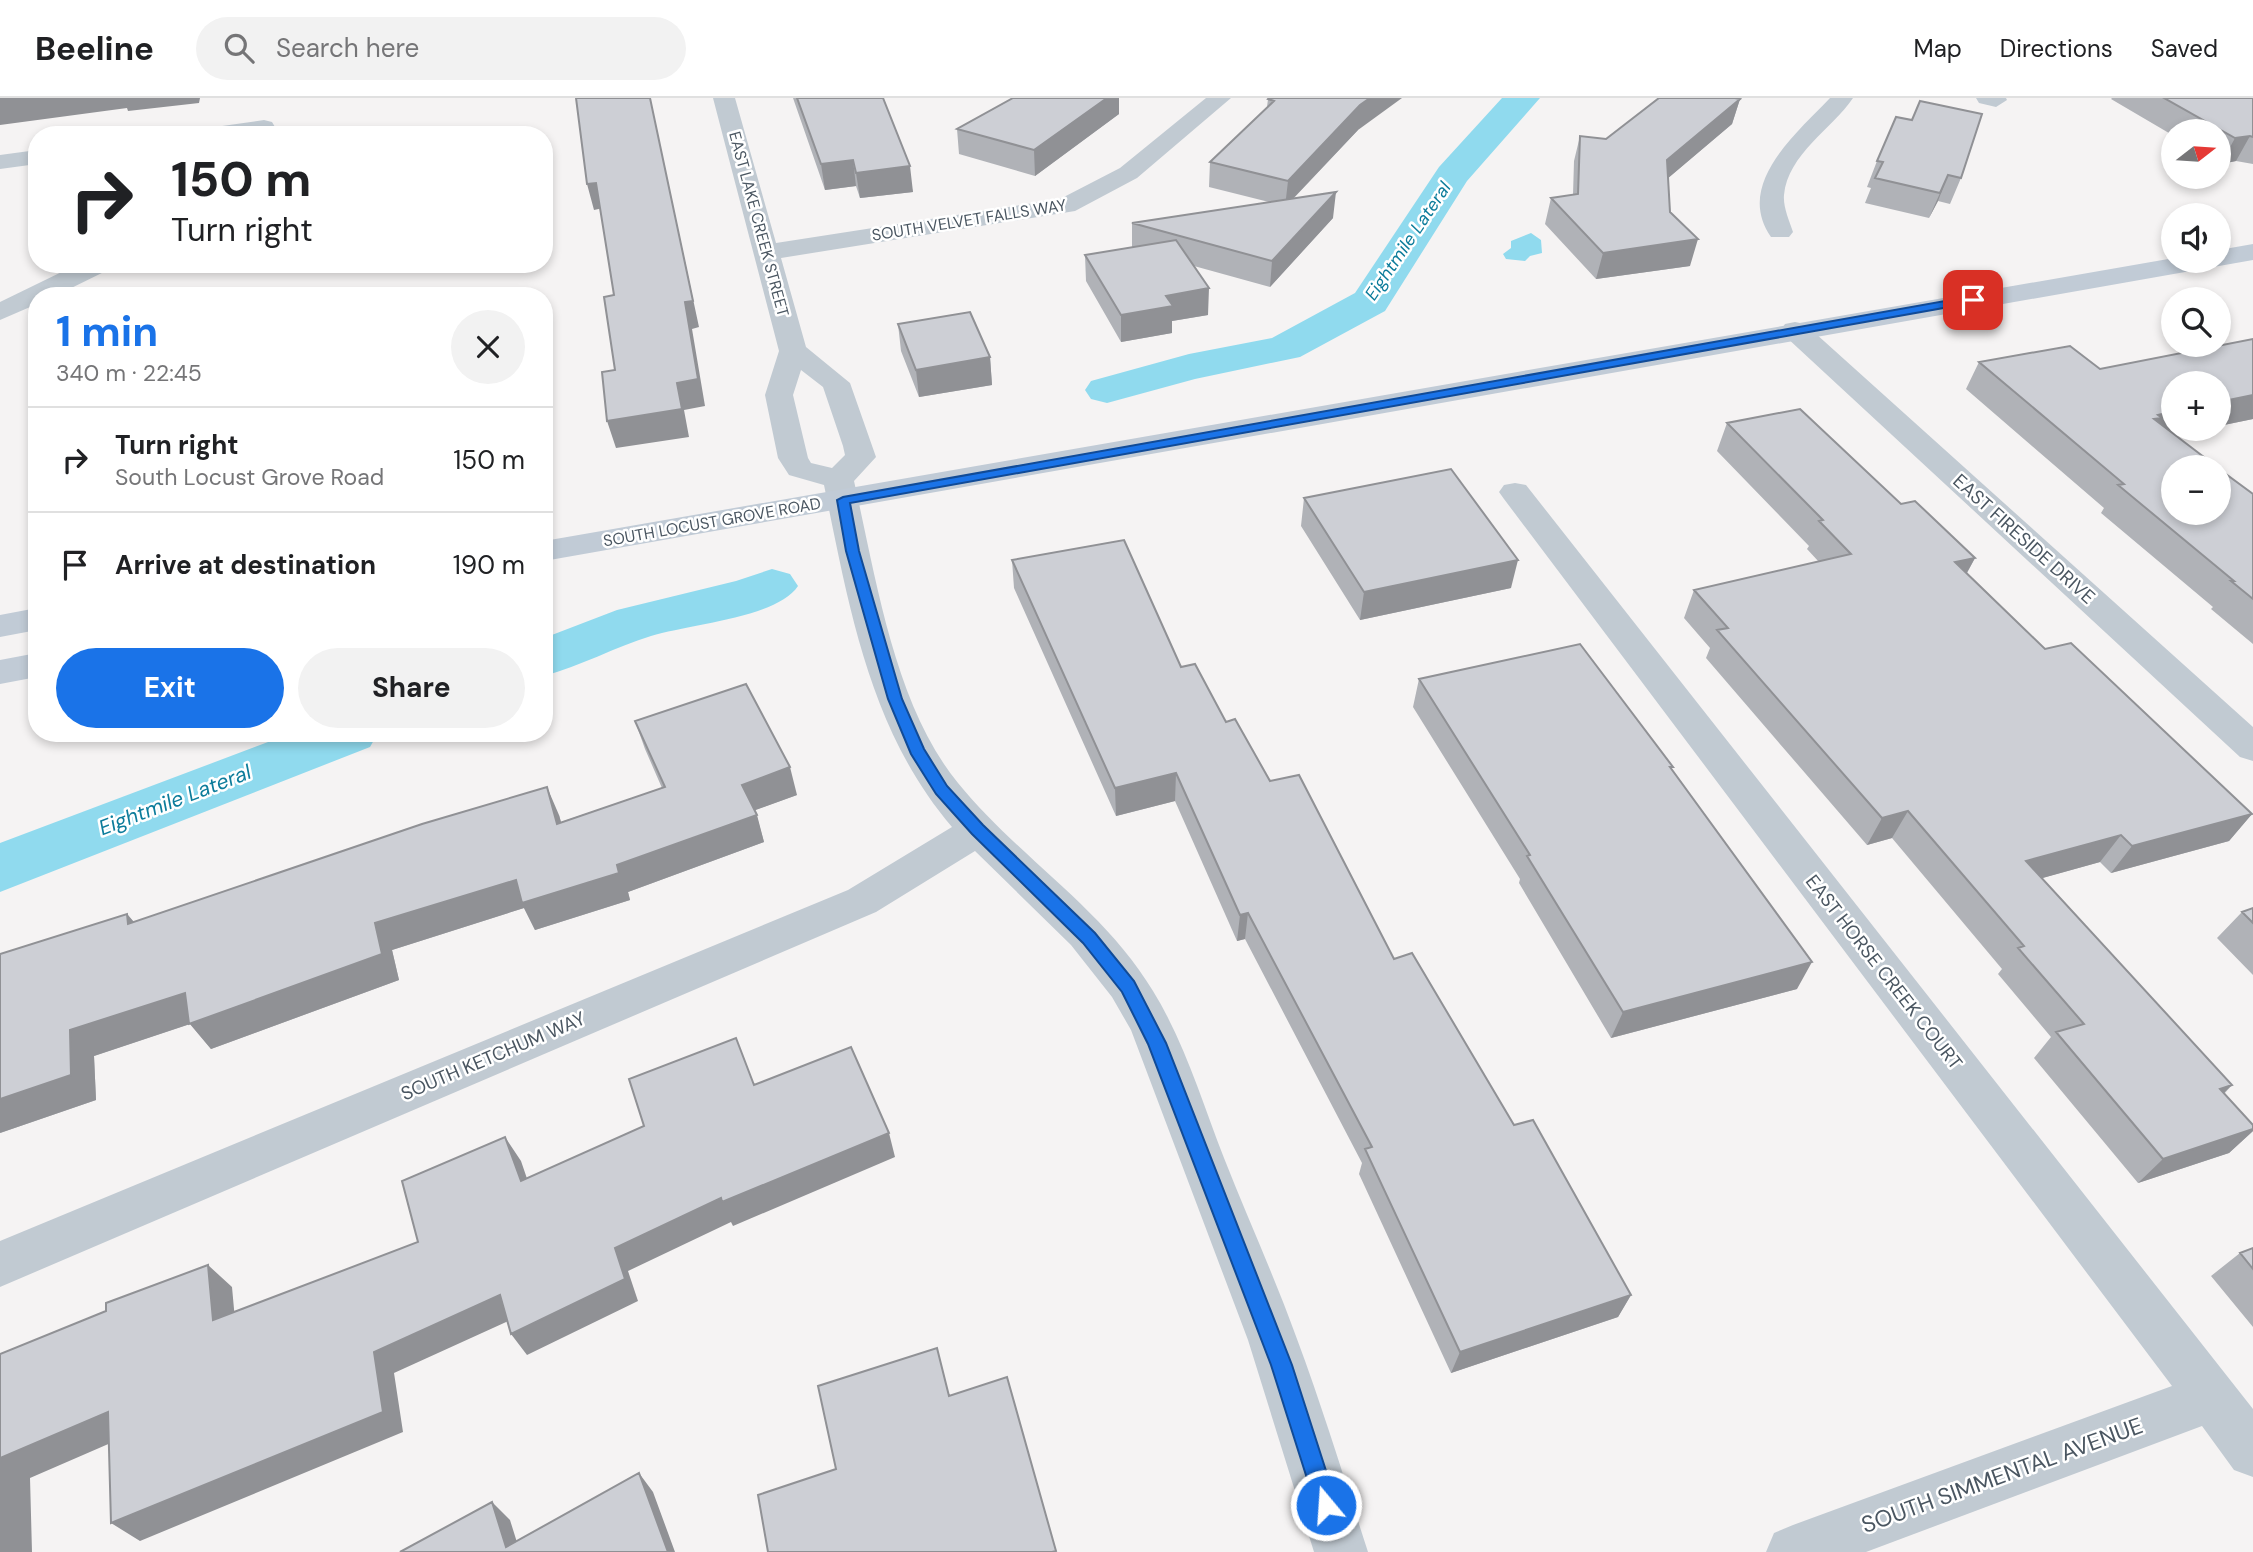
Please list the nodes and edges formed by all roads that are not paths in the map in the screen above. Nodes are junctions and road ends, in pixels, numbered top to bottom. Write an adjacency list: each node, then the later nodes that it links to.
1 (724, 98): 7 (street, EAST LAKE CREEK STREET)
2 (1220, 98): 7 (street, SOUTH VELVET FALLS WAY)
3 (1842, 98): 6 (street)
4 (28, 159): 5 (street)
5 (0, 162)
6 (1780, 232)
7 (768, 252): 16 (street, EAST LAKE CREEK STREET)
8 (2253, 252): 9 (main road)
9 (2231, 256)
10 (2161, 268): 15 (main road, SOUTH LOCUST GROVE ROAD)
11 (80, 273): 12 (street)
12 (52, 287)
13 (28, 298): 14 (street)
14 (0, 312)
15 (1795, 330): 17 (main road, SOUTH LOCUST GROVE ROAD); 24 (street, EAST FIRESIDE DRIVE)
16 (793, 351): 17 (street); 17 (street)
17 (841, 490): 19 (main road, SOUTH LOCUST GROVE ROAD); 25 (street)
18 (1515, 492): 27 (street, EAST HORSE CREEK COURT)
19 (553, 549)
20 (28, 621): 21 (main road)
21 (0, 626)
22 (28, 667): 23 (main road)
23 (0, 672)
24 (2253, 748)
25 (978, 830): 26 (street, SOUTH KETCHUM WAY); 29 (street)
26 (0, 1264)
27 (2211, 1397): 28 (street, EAST HORSE CREEK COURT); 30 (street, SOUTH SIMMENTAL AVENUE)
28 (2253, 1451)
29 (1341, 1552)
30 (1793, 1552)

